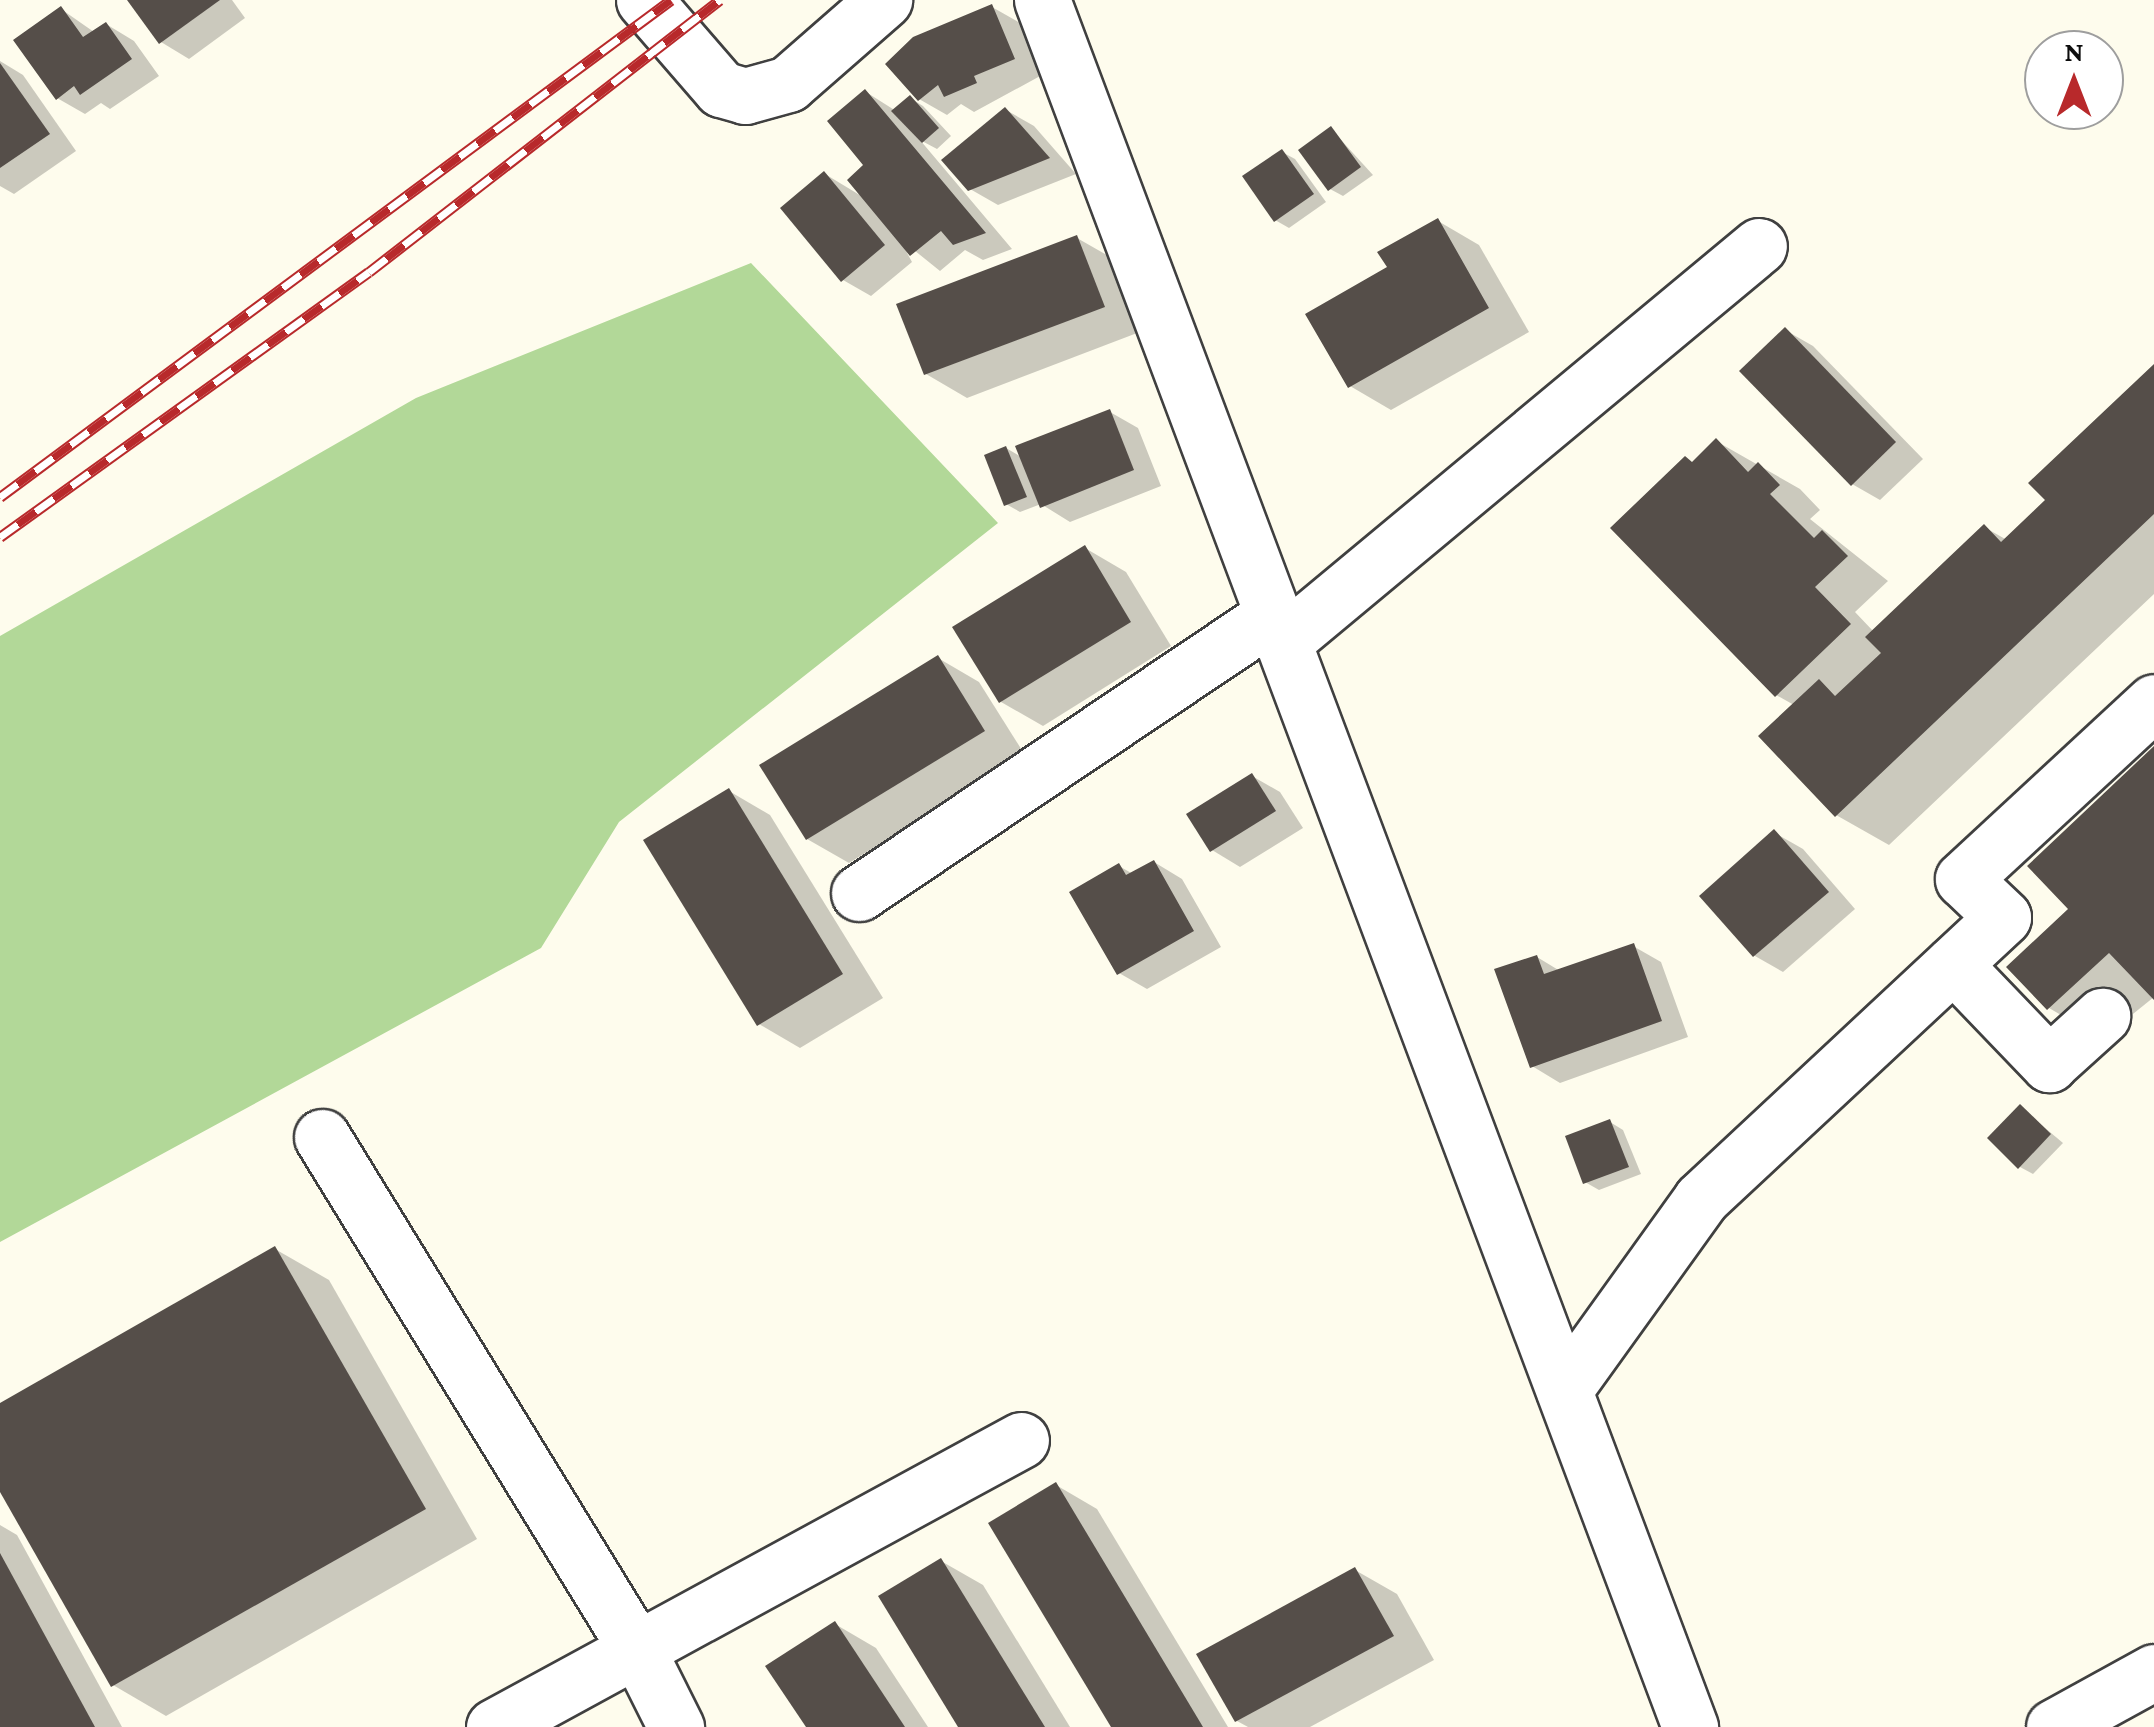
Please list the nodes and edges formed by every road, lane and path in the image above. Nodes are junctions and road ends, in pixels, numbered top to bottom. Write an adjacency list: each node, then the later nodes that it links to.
1 (644, 0): 2 (street)
2 (884, 0)
3 (1042, 0): 5 (street)
4 (1759, 246): 5 (street)
5 (1278, 628): 7 (street); 11 (street)
6 (2154, 702): 8 (street)
7 (859, 894)
8 (1953, 964): 9 (street); 11 (street)
9 (2102, 1016)
10 (322, 1136): 13 (street)
11 (1564, 1390): 17 (street)
12 (1021, 1440): 13 (street)
13 (639, 1653): 15 (street); 16 (street)
14 (2154, 1672): 18 (street)
15 (494, 1727)
16 (676, 1727)
17 (1690, 1727)
18 (2054, 1727)

